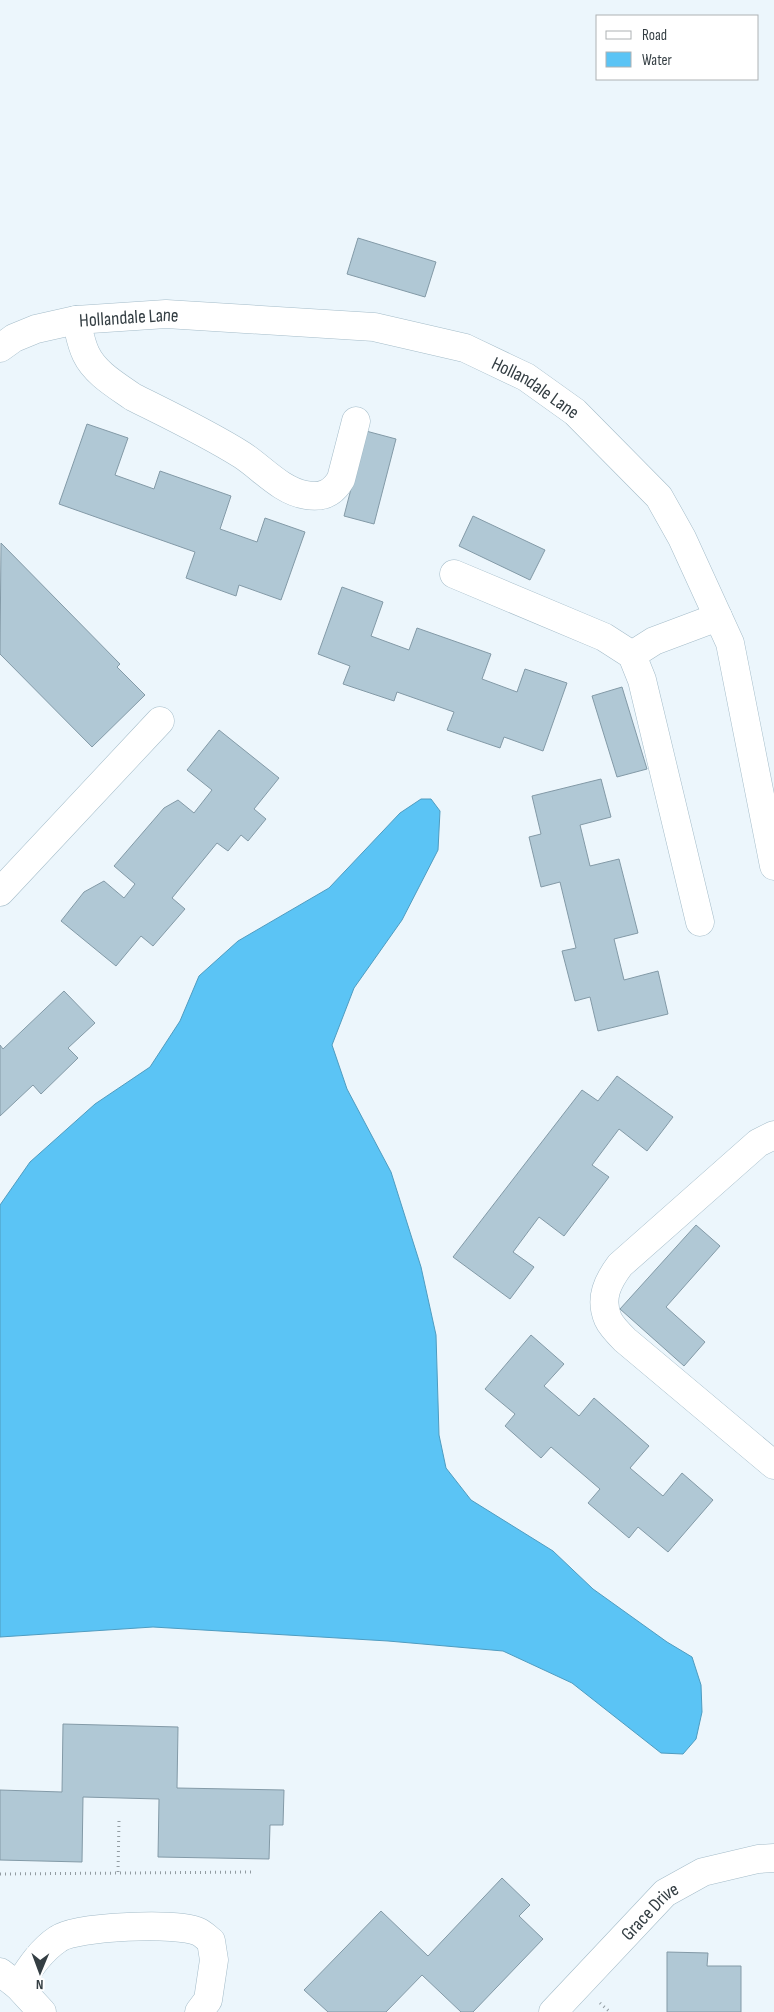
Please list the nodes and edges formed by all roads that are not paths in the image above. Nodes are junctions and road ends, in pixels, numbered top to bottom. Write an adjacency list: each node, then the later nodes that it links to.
1 (76, 320): 2 (street, Hollandale Lane); 3 (street); 5 (street, Hollandale Lane)
2 (0, 348)
3 (356, 421)
4 (454, 574): 6 (street)
5 (718, 617): 6 (street); 8 (street, Hollandale Lane)
6 (632, 655): 10 (street)
7 (160, 721): 9 (street)
8 (774, 866)
9 (0, 892)
10 (700, 922)
11 (774, 1135): 12 (street)
12 (774, 1466)
13 (774, 1858): 17 (street, Grace Drive)
14 (9, 1979): 15 (street); 16 (street)
15 (42, 2012)
16 (198, 2012)
17 (553, 2012)

